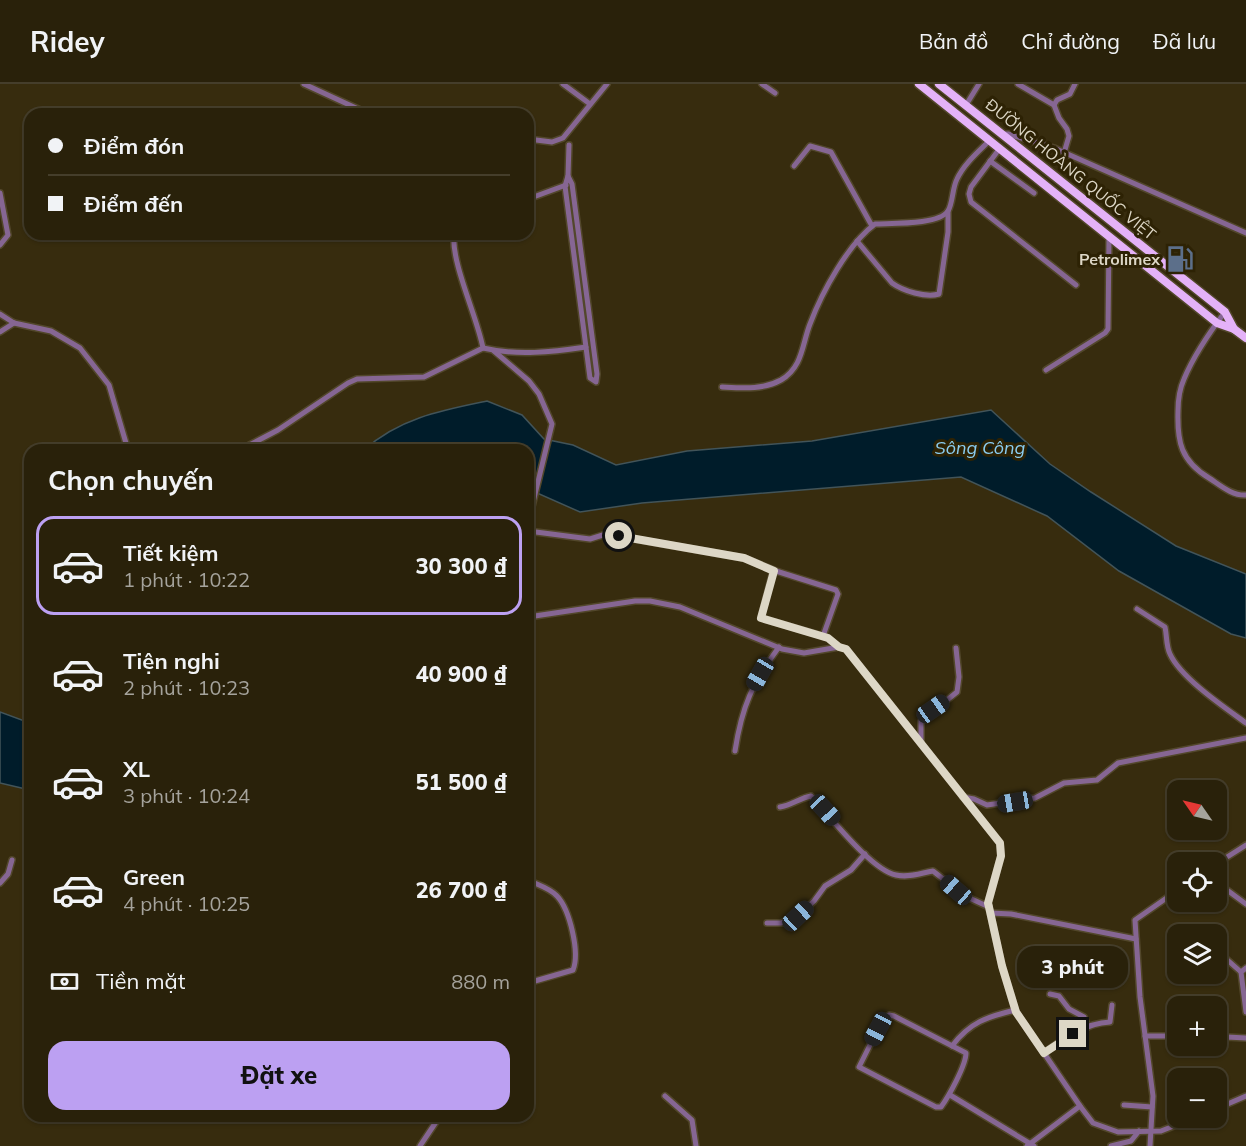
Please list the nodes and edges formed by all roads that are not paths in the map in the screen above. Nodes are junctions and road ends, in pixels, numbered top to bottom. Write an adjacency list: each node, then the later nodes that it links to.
1 (304, 84): 14 (street)
2 (563, 84): 11 (street)
3 (607, 84): 11 (street)
4 (762, 84): 10 (street)
5 (919, 84): 18 (highway, ĐƯỜNG HOÀNG QUỐC VIỆT)
6 (939, 84): 12 (highway, ĐƯỜNG HOÀNG QUỐC VIỆT)
7 (979, 84): 12 (street)
8 (1018, 84): 13 (street)
9 (1075, 84): 13 (street)
10 (775, 93)
11 (590, 104): 15 (street)
12 (966, 105): 16 (highway, ĐƯỜNG HOÀNG QUỐC VIỆT)
13 (1054, 105): 19 (street)
14 (356, 108)
15 (568, 132): 17 (street); 22 (street)
16 (1004, 134): 18 (highway); 19 (street); 37 (highway, ĐƯỜNG HOÀNG QUỐC VIỆT)
17 (534, 140)
18 (995, 144): 20 (street); 29 (street); 32 (highway, ĐƯỜNG HOÀNG QUỐC VIỆT)
19 (1064, 153): 31 (street)
20 (990, 161): 26 (street); 36 (street)
21 (794, 166): 30 (street)
22 (569, 173): 23 (street); 24 (street)
23 (572, 184): 24 (street); 44 (street)
24 (565, 186): 27 (street); 44 (street)
25 (0, 193): 28 (street)
26 (1034, 193)
27 (534, 197)
28 (0, 202): 35 (street)
29 (948, 211): 30 (street); 34 (street)
30 (872, 226): 34 (street)
31 (1246, 233)
32 (1109, 236): 40 (highway, ĐƯỜNG HOÀNG QUỐC VIỆT); 47 (street)
33 (454, 240): 45 (street)
34 (858, 241): 48 (street)
35 (0, 245)
36 (1076, 285)
37 (1225, 312): 40 (street); 41 (highway, ĐƯỜNG HOÀNG QUỐC VIỆT)
38 (0, 314): 39 (street)
39 (14, 322): 42 (street); 49 (street)
40 (1217, 322): 41 (highway, ĐƯỜNG HOÀNG QUỐC VIỆT); 52 (street)
41 (1234, 329): 43 (highway, ĐƯỜNG HOÀNG QUỐC VIỆT)
42 (0, 332)
43 (1246, 338)
44 (586, 347): 46 (street)
45 (483, 348): 46 (street); 50 (street)
46 (494, 351): 51 (street)
47 (1046, 370)
48 (722, 387)
49 (126, 444)
50 (251, 444)
51 (534, 495)
52 (1246, 495)
53 (534, 532): 54 (street)
54 (774, 571): 57 (street); 57 (street)
55 (1137, 609): 61 (street)
56 (534, 616): 58 (street)
57 (824, 636): 59 (street)
58 (779, 647): 59 (street); 64 (street)
59 (839, 647): 63 (street)
60 (956, 648): 63 (street)
61 (1246, 723)
62 (1246, 738): 65 (street)
63 (921, 744): 65 (street)
64 (735, 751)
65 (963, 797): 76 (street)
66 (780, 807): 68 (street)
67 (1246, 845): 69 (street)
68 (865, 854): 76 (street); 77 (street)
69 (1227, 857)
70 (12, 860): 71 (street)
71 (0, 883)
72 (534, 883): 82 (street)
73 (1227, 890): 75 (street)
74 (1167, 898): 78 (street)
75 (1246, 904)
76 (990, 910): 78 (street); 85 (street)
77 (767, 923)
78 (1136, 939): 88 (street)
79 (1227, 960): 81 (street)
80 (1246, 968): 81 (street)
81 (1241, 972): 86 (street)
82 (534, 981)
83 (1050, 994): 87 (street)
84 (1112, 1005): 87 (street)
85 (1015, 1010): 92 (street); 93 (street)
86 (1246, 1012)
87 (1088, 1027): 93 (street)
88 (1145, 1036): 89 (street); 100 (street)
89 (1167, 1036)
90 (1227, 1037): 91 (street)
91 (1246, 1038)
92 (952, 1046): 94 (street); 94 (street)
93 (1044, 1053): 99 (street)
94 (950, 1095): 105 (street)
95 (665, 1096): 107 (street)
96 (1246, 1096): 97 (street)
97 (1227, 1104)
98 (1124, 1105): 100 (street)
99 (1080, 1106): 103 (street); 105 (street)
100 (1152, 1107): 104 (street)
101 (436, 1122): 106 (street)
102 (1169, 1128): 104 (street)
103 (1139, 1131): 104 (street); 108 (street)
104 (1151, 1131): 109 (street)
105 (1030, 1145)
106 (420, 1146)
107 (696, 1146)
108 (1111, 1146)
109 (1150, 1146)

